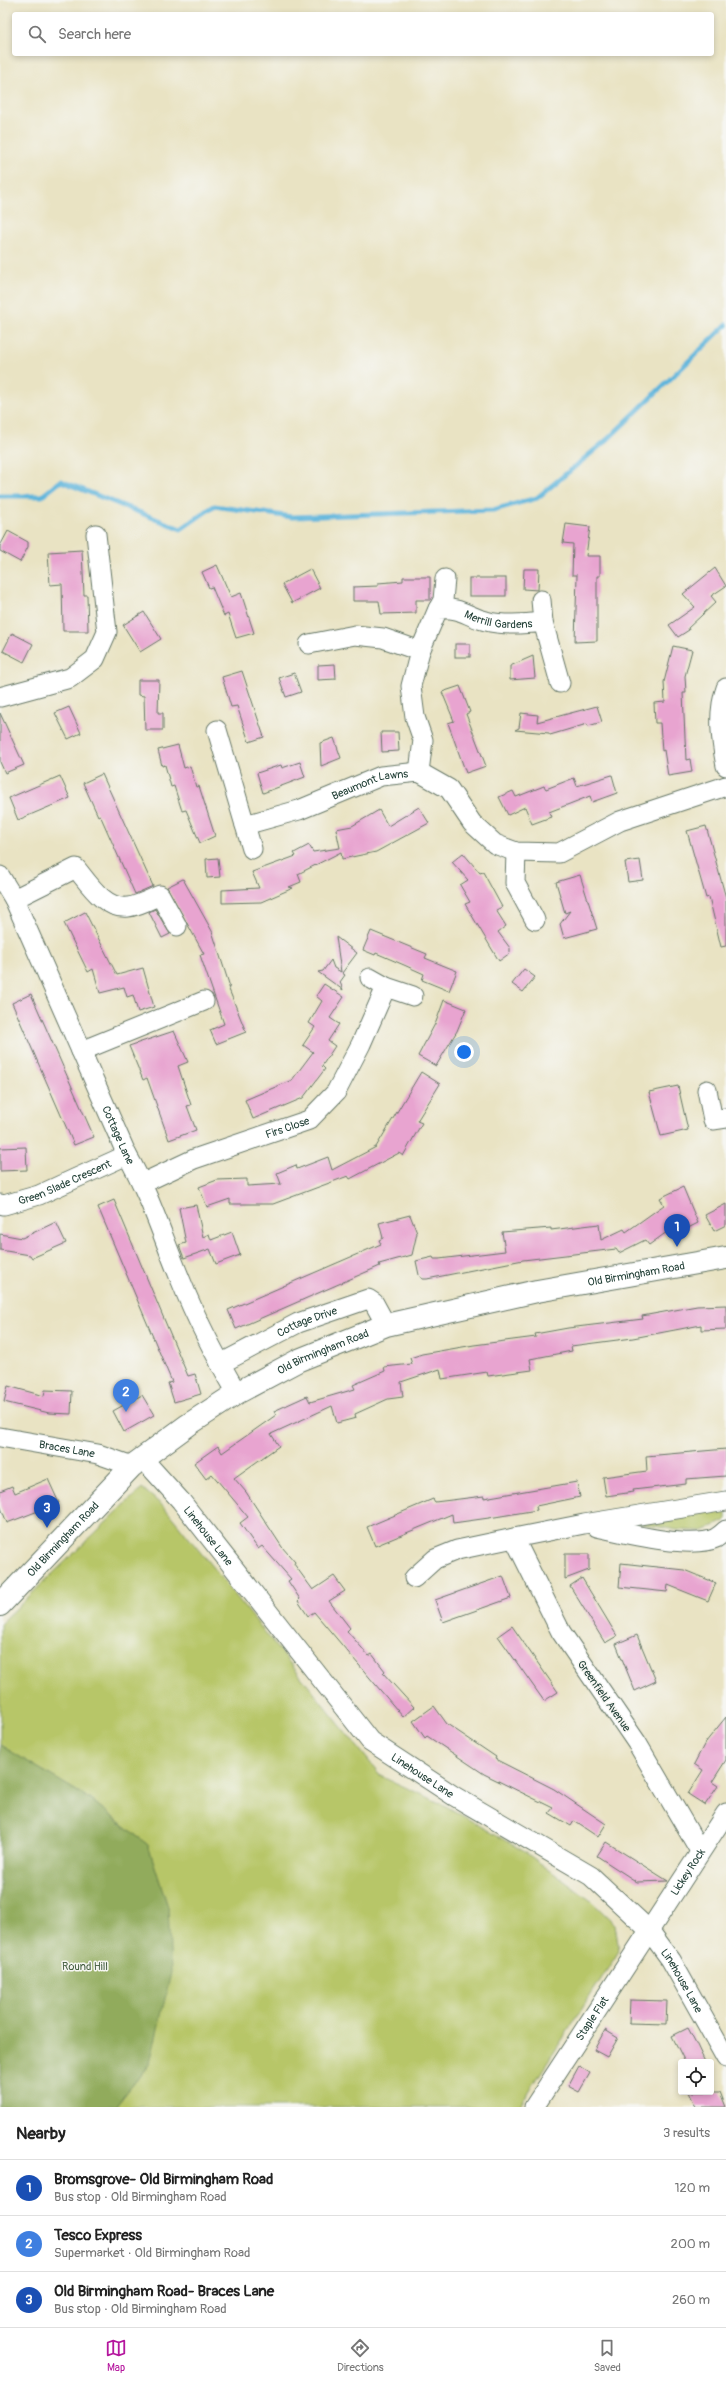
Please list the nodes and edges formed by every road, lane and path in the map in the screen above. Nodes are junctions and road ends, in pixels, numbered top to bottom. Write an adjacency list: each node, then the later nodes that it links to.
1 (96, 534): 10 (street)
2 (445, 579): 4 (street)
3 (541, 600): 5 (street)
4 (438, 609): 5 (street, Merrill Gardens); 7 (street)
5 (543, 622): 8 (street, Merrill Gardens)
6 (309, 644): 7 (street)
7 (420, 651): 13 (street)
8 (560, 683)
9 (726, 688): 12 (street)
10 (0, 697)
11 (216, 730): 15 (street)
12 (726, 766)
13 (419, 772): 15 (street, Beaumont Lawns); 17 (street, Beaumont Lawns)
14 (726, 786): 17 (street, Beaumont Lawns)
15 (245, 825): 16 (street)
16 (252, 849)
17 (516, 852): 20 (street)
18 (0, 876): 19 (street, Cottage Lane)
19 (14, 899): 21 (street); 24 (street, Cottage Lane)
20 (535, 920)
21 (177, 926)
22 (413, 996): 28 (street, Firs Close)
23 (204, 1001): 24 (street)
24 (81, 1051): 27 (street, Cottage Lane)
25 (707, 1090): 26 (street)
26 (726, 1118)
27 (127, 1155): 28 (street, Cottage Lane); 29 (street, Green Slade Crescent)
28 (143, 1183): 32 (street, Cottage Lane)
29 (0, 1204)
30 (726, 1258): 31 (main road, Old Birmingham Road)
31 (386, 1325): 32 (street, Cottage Drive); 33 (main road, Old Birmingham Road)
32 (220, 1364): 33 (street, Cottage Lane)
33 (237, 1393): 35 (main road, Old Birmingham Road)
34 (0, 1437): 35 (street, Braces Lane)
35 (138, 1463): 41 (main road, Old Birmingham Road); 44 (street, Linehouse Lane)
36 (726, 1501): 37 (street)
37 (584, 1524): 38 (street); 39 (street)
38 (726, 1530)
39 (514, 1538): 40 (street); 43 (street, Greenfield Avenue)
40 (414, 1578)
41 (0, 1605)
42 (726, 1813): 43 (street, Lickey Rock)
43 (700, 1852): 44 (street, Lickey Rock)
44 (649, 1930): 45 (street, Linehouse Lane); 46 (street, Staple Flat)
45 (726, 2058)
46 (534, 2107)

